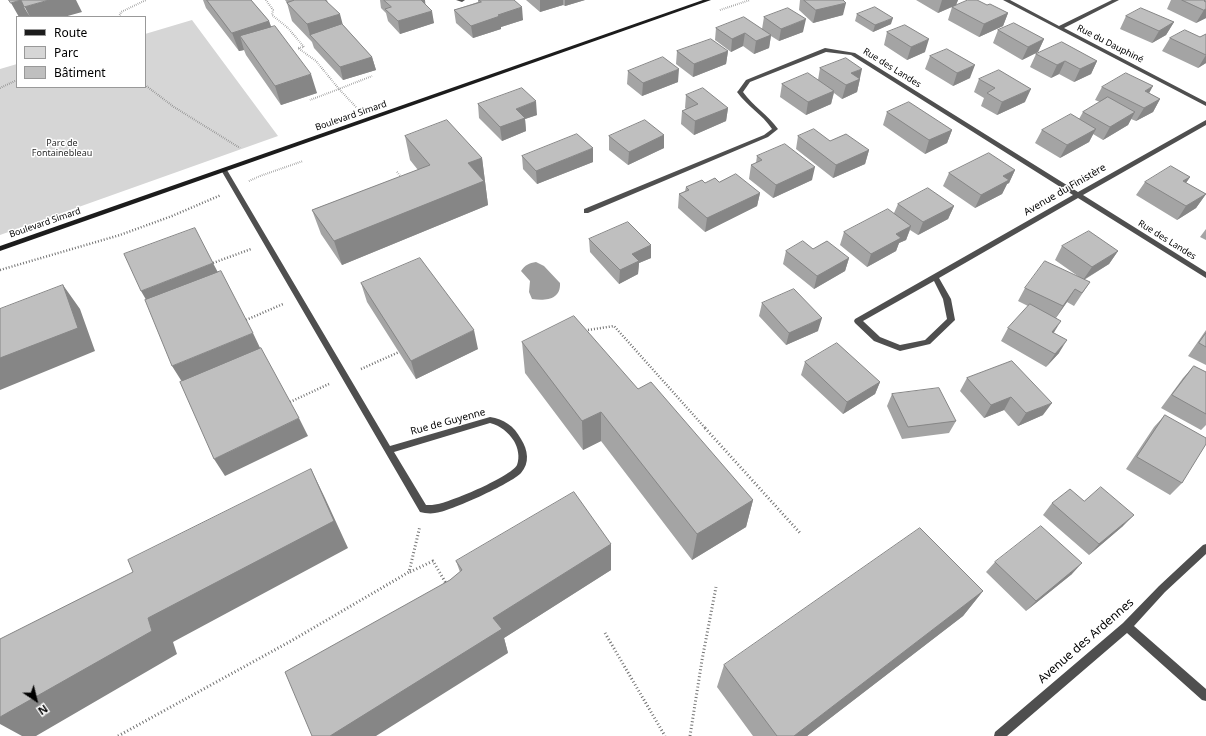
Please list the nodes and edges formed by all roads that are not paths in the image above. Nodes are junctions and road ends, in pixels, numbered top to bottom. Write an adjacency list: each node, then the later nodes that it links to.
1 (459, 0): 2 (street)
2 (462, 0)
3 (708, 0): 9 (main road, Boulevard Simard)
4 (1006, 0): 6 (street, Rue du Dauphiné)
5 (1116, 0): 6 (street)
6 (1059, 28): 7 (street, Rue du Dauphiné)
7 (1206, 104)
8 (1206, 122): 10 (street, Avenue du Finistère)
9 (224, 170): 12 (main road, Boulevard Simard); 15 (street)
10 (1077, 195): 11 (street, Rue des Landes); 13 (street, Rue des Landes); 14 (street, Avenue du Finistère)
11 (586, 211)
12 (0, 249)
13 (1206, 275)
14 (935, 277): 14 (street, Avenue du Finistère)
15 (388, 450): 15 (street, Rue de Guyenne)
16 (1206, 548): 17 (street, Avenue des Ardennes)
17 (1127, 626): 18 (street); 19 (street, Avenue des Ardennes)
18 (1206, 696)
19 (999, 736)

